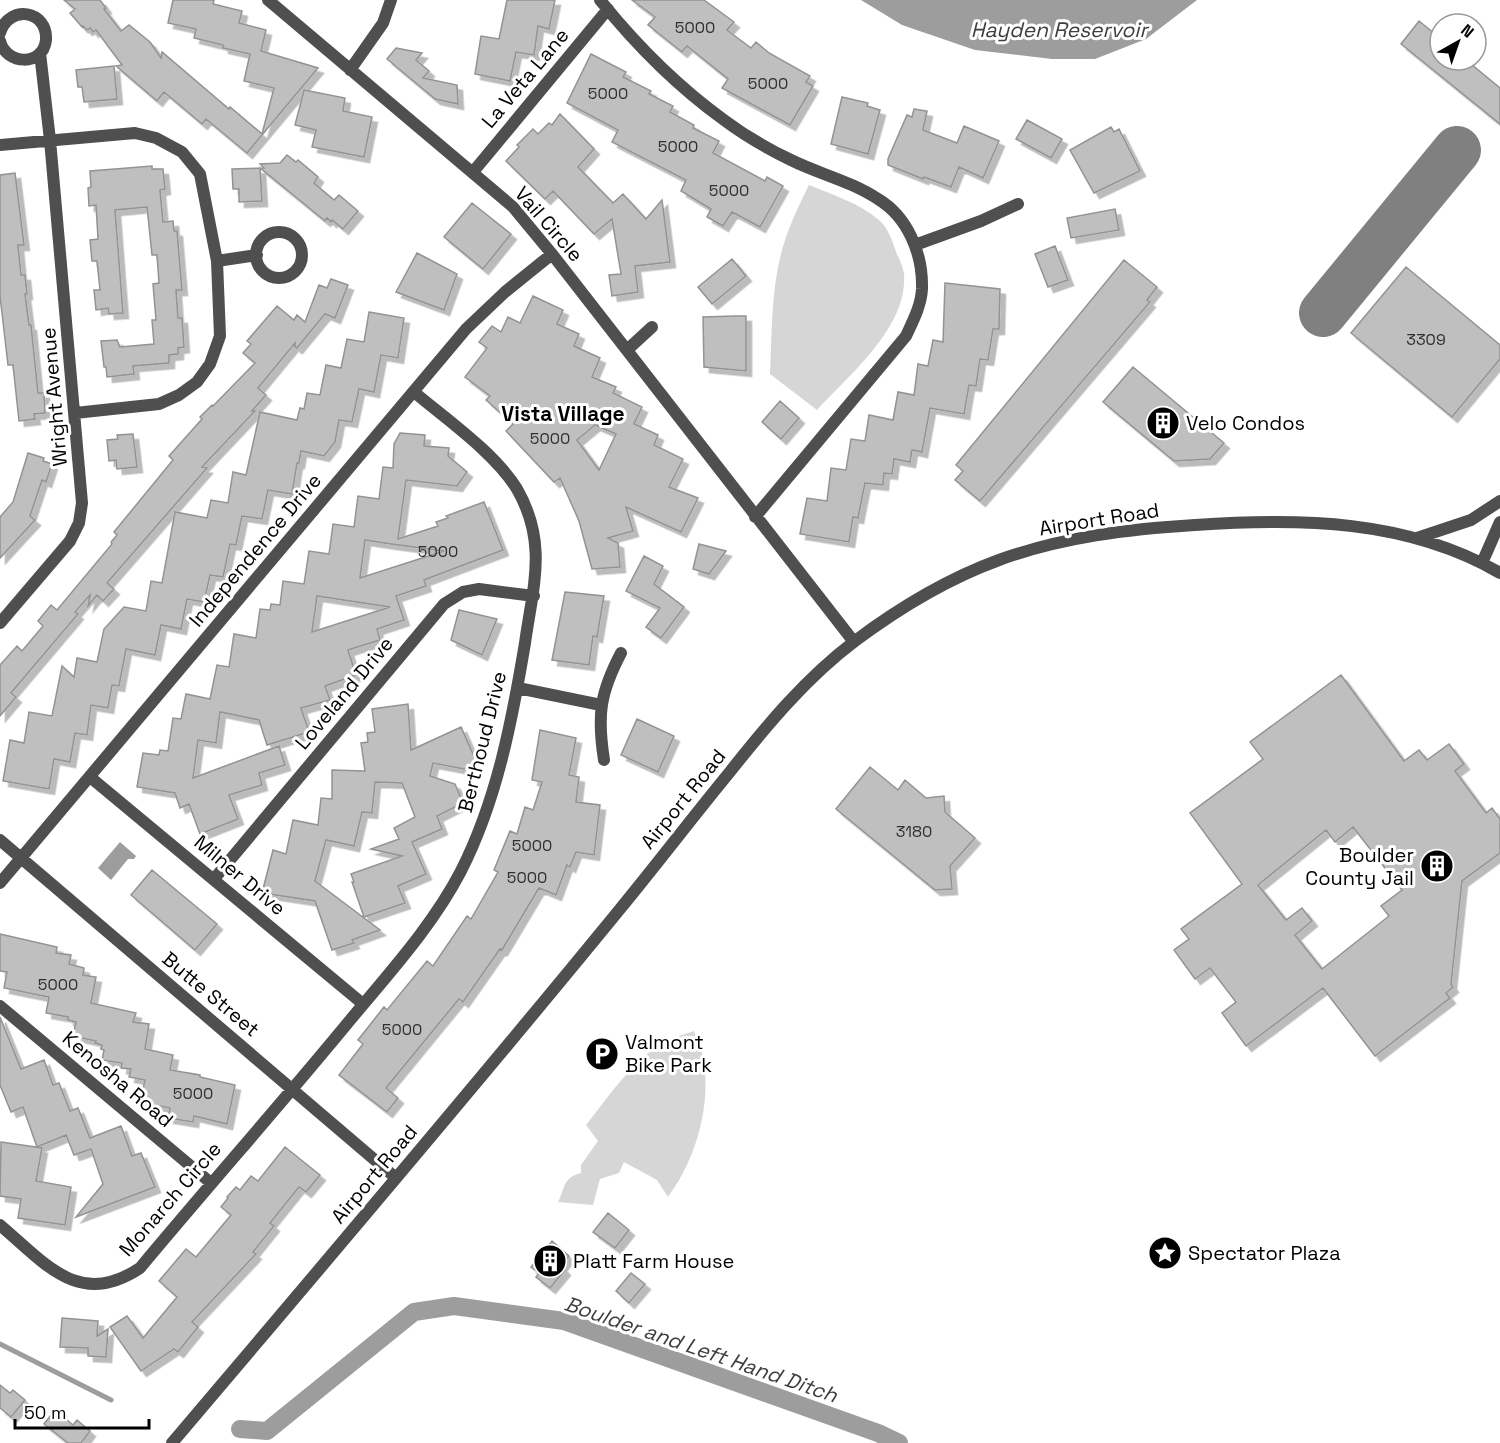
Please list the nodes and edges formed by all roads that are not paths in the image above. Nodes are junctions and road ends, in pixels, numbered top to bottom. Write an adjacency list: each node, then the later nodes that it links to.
1 (268, 0): 7 (street, Vail Circle)
2 (391, 0): 7 (street)
3 (604, 5): 10 (street, La Veta Lane); 12 (street)
4 (0, 33): 6 (street, Wright Avenue)
5 (0, 41): 6 (street)
6 (40, 53): 8 (street, Wright Avenue)
7 (350, 70): 10 (street, Vail Circle)
8 (50, 140): 9 (street); 15 (street); 19 (street, Wright Avenue)
9 (0, 145)
10 (472, 172): 13 (street, Vail Circle)
11 (1017, 204): 12 (street)
12 (915, 245): 21 (street)
13 (552, 254): 17 (street, Vail Circle); 18 (street, Independence Drive)
14 (257, 255): 15 (street)
15 (217, 261): 19 (street)
16 (652, 327): 17 (street)
17 (627, 350): 21 (street, Vail Circle)
18 (414, 392): 26 (street, Berthoud Drive); 33 (street, Independence Drive)
19 (75, 413): 27 (street, Wright Avenue)
20 (1500, 501): 23 (street, Airport Road)
21 (755, 517): 28 (street, Vail Circle)
22 (1500, 522): 24 (street)
23 (1417, 538): 24 (street, Airport Road); 28 (street, Airport Road)
24 (1482, 563): 25 (street, Airport Road)
25 (1500, 573)
26 (534, 596): 30 (street, Berthoud Drive); 36 (street, Loveland Drive)
27 (0, 623)
28 (854, 642): 41 (street, Airport Road)
29 (621, 653): 31 (street)
30 (518, 688): 31 (street); 38 (street, Berthoud Drive)
31 (601, 705): 32 (street)
32 (604, 760)
33 (90, 777): 35 (street, Independence Drive); 36 (street, Milner Drive)
34 (0, 840): 35 (street, Butte Street)
35 (20, 858): 37 (street, Independence Drive); 40 (street, Butte Street)
36 (214, 879): 38 (street, Milner Drive)
37 (0, 883)
38 (363, 1004): 40 (street, Berthoud Drive)
39 (0, 1006): 42 (street, Kenosha Road)
40 (292, 1089): 41 (street, Butte Street); 42 (street, Monarch Circle)
41 (396, 1178): 44 (street, Airport Road)
42 (211, 1183): 43 (street, Monarch Circle)
43 (0, 1225)
44 (172, 1443)

